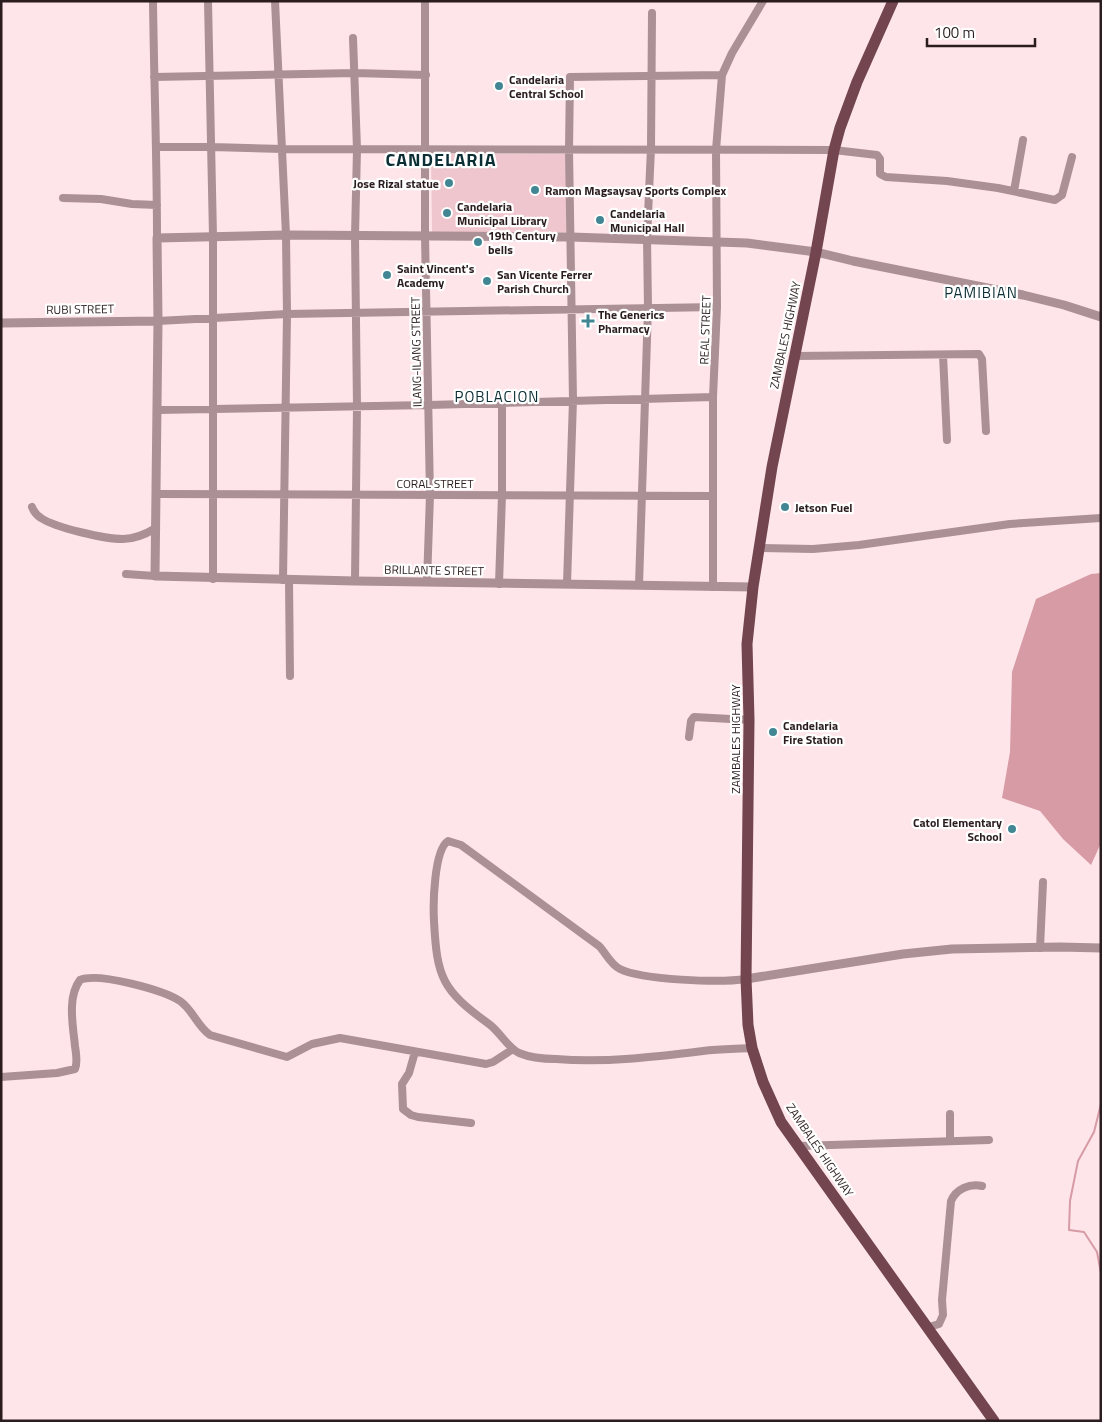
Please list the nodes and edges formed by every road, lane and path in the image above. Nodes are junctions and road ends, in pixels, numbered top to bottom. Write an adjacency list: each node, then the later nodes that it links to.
1 (153, 1): 15 (street)
2 (208, 1): 10 (street)
3 (275, 1): 11 (street)
4 (426, 1): 12 (street, ILANG-ILANG STREET)
5 (762, 1): 13 (street)
6 (893, 1): 25 (main road, ZAMBALES HIGHWAY)
7 (652, 13): 14 (street)
8 (353, 38): 9 (street)
9 (355, 73): 11 (street); 12 (street); 22 (street)
10 (210, 75): 11 (street); 15 (street); 17 (street)
11 (280, 75): 21 (street)
12 (426, 75): 19 (street, ILANG-ILANG STREET)
13 (722, 75): 14 (street); 24 (street, REAL STREET)
14 (652, 76): 20 (street); 23 (street)
15 (154, 77): 18 (street)
16 (1023, 140): 27 (street)
17 (212, 146): 18 (street); 21 (street); 31 (street)
18 (157, 147): 29 (street)
19 (426, 148): 22 (street); 23 (street); 33 (street, ILANG-ILANG STREET)
20 (651, 148): 23 (street); 24 (street); 36 (street)
21 (283, 149): 22 (street); 30 (street)
22 (357, 149): 32 (street)
23 (569, 150): 34 (street)
24 (716, 150): 25 (street); 37 (street, REAL STREET)
25 (834, 150): 27 (street); 38 (main road, ZAMBALES HIGHWAY)
26 (1072, 157): 27 (street)
27 (1014, 191)
28 (63, 198): 29 (street)
29 (157, 205): 35 (street)
30 (286, 235): 31 (street); 32 (street); 44 (street)
31 (213, 236): 35 (street); 46 (street)
32 (355, 236): 33 (street); 43 (street)
33 (425, 236): 34 (street); 42 (street, ILANG-ILANG STREET)
34 (571, 237): 36 (street); 41 (street)
35 (157, 238): 47 (street)
36 (647, 238): 37 (street); 40 (street)
37 (718, 241): 38 (street); 39 (street, REAL STREET)
38 (816, 252): 45 (street); 50 (main road, ZAMBALES HIGHWAY)
39 (718, 307): 40 (street); 51 (street, REAL STREET)
40 (648, 308): 41 (street); 53 (street)
41 (572, 310): 42 (street); 52 (street)
42 (426, 312): 43 (street); 55 (street, ILANG-ILANG STREET)
43 (356, 313): 44 (street); 57 (street)
44 (287, 314): 46 (street); 56 (street)
45 (1101, 317)
46 (212, 318): 47 (street); 58 (street)
47 (158, 320): 48 (street, RUBI STREET); 59 (street)
48 (1, 323)
49 (943, 355): 50 (street); 60 (street); 61 (street)
50 (795, 356): 74 (main road, ZAMBALES HIGHWAY)
51 (713, 397): 53 (street); 70 (street, REAL STREET)
52 (573, 400): 53 (street); 54 (street); 66 (street)
53 (644, 400): 69 (street)
54 (502, 402): 55 (street); 68 (street)
55 (429, 405): 57 (street); 67 (street, ILANG-ILANG STREET)
56 (286, 406): 57 (street); 58 (street); 62 (street)
57 (357, 406): 65 (street)
58 (213, 409): 59 (street); 64 (street)
59 (157, 410): 63 (street)
60 (986, 431)
61 (947, 440)
62 (285, 493): 64 (street, CORAL STREET); 65 (street, CORAL STREET); 78 (street)
63 (156, 494): 64 (street, CORAL STREET); 73 (street)
64 (212, 494): 77 (street)
65 (356, 494): 67 (street, CORAL STREET); 79 (street)
66 (569, 494): 68 (street, CORAL STREET); 69 (street, CORAL STREET); 82 (street)
67 (430, 495): 68 (street, CORAL STREET); 80 (street, ILANG-ILANG STREET)
68 (502, 495): 81 (street)
69 (642, 495): 70 (street, CORAL STREET); 83 (street)
70 (713, 496): 84 (street, REAL STREET)
71 (32, 507): 73 (street)
72 (1101, 518): 74 (street)
73 (156, 528): 76 (street)
74 (759, 548): 85 (main road, ZAMBALES HIGHWAY)
75 (126, 574): 76 (street)
76 (156, 576): 77 (street, BRILLANTE STREET)
77 (213, 579): 78 (street, BRILLANTE STREET)
78 (286, 580): 79 (street, BRILLANTE STREET); 86 (street)
79 (355, 581): 80 (street, BRILLANTE STREET)
80 (427, 582): 81 (street, BRILLANTE STREET)
81 (498, 584): 82 (street, BRILLANTE STREET)
82 (567, 584): 83 (street, BRILLANTE STREET)
83 (639, 585): 84 (street, BRILLANTE STREET)
84 (713, 587): 85 (street, BRILLANTE STREET)
85 (753, 587): 87 (main road, ZAMBALES HIGHWAY)
86 (290, 676)
87 (749, 720): 88 (street); 92 (main road, ZAMBALES HIGHWAY)
88 (689, 737)
89 (1043, 882): 90 (street)
90 (1040, 948): 91 (street); 92 (street)
91 (1101, 948)
92 (746, 979): 93 (main road, ZAMBALES HIGHWAY); 94 (street)
93 (752, 1048): 94 (street); 101 (main road, ZAMBALES HIGHWAY)
94 (513, 1049): 95 (street)
95 (415, 1052): 96 (street); 98 (street)
96 (1, 1077)
97 (950, 1114): 100 (street)
98 (471, 1123)
99 (989, 1140): 100 (street)
100 (950, 1141): 101 (street)
101 (799, 1146): 103 (main road, ZAMBALES HIGHWAY)
102 (982, 1186): 103 (street)
103 (929, 1327): 104 (main road, ZAMBALES HIGHWAY)
104 (994, 1421)

